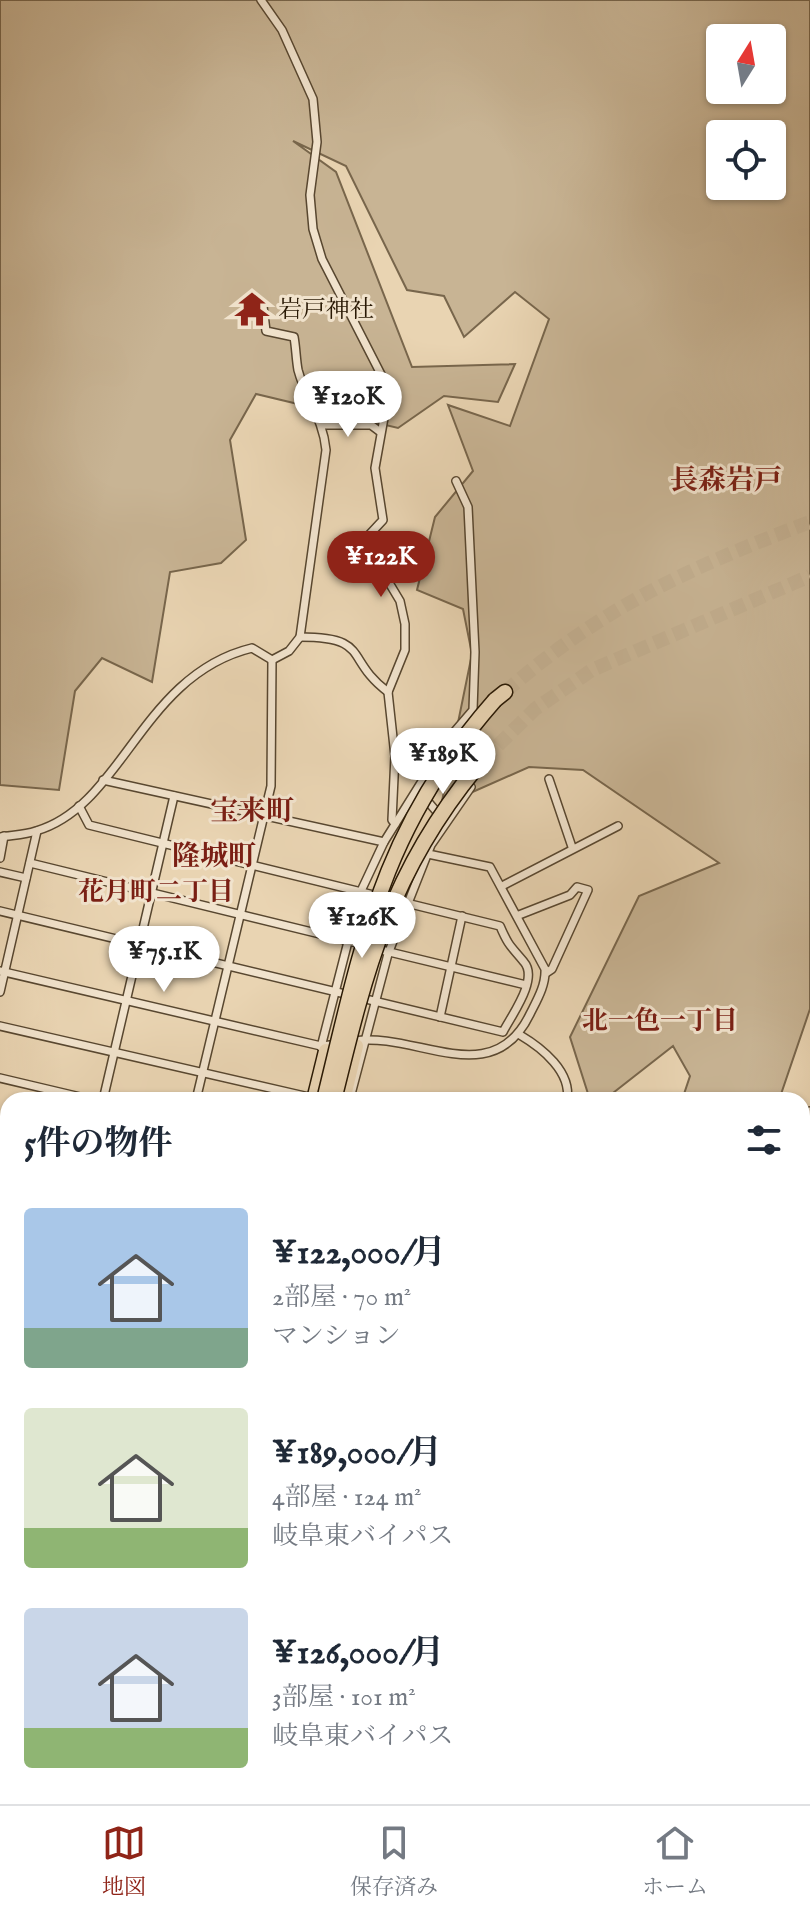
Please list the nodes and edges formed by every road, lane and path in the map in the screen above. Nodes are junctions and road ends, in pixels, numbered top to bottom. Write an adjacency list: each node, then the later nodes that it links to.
1 (261, 0): 4 (street)
2 (263, 306): 3 (street)
3 (324, 425): 4 (street); 6 (street)
4 (379, 431): 8 (street)
5 (456, 481): 14 (street)
6 (300, 637): 7 (street); 8 (street)
7 (272, 660): 12 (street); 17 (street)
8 (388, 692): 19 (street)
9 (500, 696): 23 (highway, bridge)
10 (479, 764): 32 (highway, bridge)
11 (549, 779): 26 (street)
12 (103, 780): 15 (street); 16 (street)
13 (471, 787): 18 (street)
14 (417, 789): 18 (street); 19 (street)
15 (174, 796): 17 (street); 25 (street)
16 (79, 806): 21 (street); 25 (street)
17 (263, 817): 24 (street); 30 (street)
18 (446, 822): 27 (street)
19 (395, 824): 24 (street)
20 (618, 826): 26 (street)
21 (37, 831): 22 (street); 29 (street)
22 (2, 837): 28 (street)
23 (399, 841): 60 (highway); 69 (highway, bridge)
24 (384, 842): 35 (street)
25 (163, 844): 30 (street); 36 (street)
26 (572, 847): 34 (street)
27 (428, 854): 34 (street); 37 (street)
28 (0, 858)
29 (30, 863): 33 (street); 36 (street)
30 (251, 866): 35 (street); 39 (street)
31 (0, 872): 33 (street)
32 (405, 873): 59 (highway, bridge); 70 (highway, bridge)
33 (26, 878): 40 (street)
34 (502, 886): 41 (street)
35 (361, 891): 37 (street); 43 (street)
36 (152, 892): 39 (street); 44 (street)
37 (409, 903): 42 (street); 45 (street)
38 (0, 911): 40 (street)
39 (241, 913): 43 (street); 46 (street)
40 (18, 915): 44 (street); 48 (street)
41 (519, 915): 49 (street); 49 (street)
42 (462, 916): 47 (street); 50 (street)
43 (347, 938): 45 (street); 51 (street)
44 (139, 944): 46 (street); 53 (street)
45 (388, 954): 47 (street); 54 (street)
46 (228, 966): 51 (street); 56 (street)
47 (452, 969): 50 (street); 55 (street)
48 (2, 972): 52 (street); 53 (street)
49 (546, 973): 58 (street)
50 (526, 985): 55 (street)
51 (335, 991): 54 (street); 60 (street)
52 (0, 992)
53 (126, 1001): 56 (street); 61 (street)
54 (376, 1001): 55 (street); 59 (street)
55 (440, 1017)
56 (215, 1022): 60 (street); 62 (street)
57 (0, 1026): 61 (street)
58 (520, 1035): 59 (street); 73 (street)
59 (361, 1043): 60 (street); 71 (highway); 72 (street)
60 (324, 1049): 68 (highway)
61 (114, 1052): 62 (street); 65 (street)
62 (203, 1073): 66 (street); 67 (street)
63 (0, 1078): 64 (street)
64 (59, 1092)
65 (105, 1092)
66 (198, 1092)
67 (281, 1092)
68 (312, 1092)
69 (326, 1092)
70 (336, 1092)
71 (346, 1092)
72 (352, 1092)
73 (569, 1092)
74 (810, 1111): 75 (street)
75 (810, 1124)

